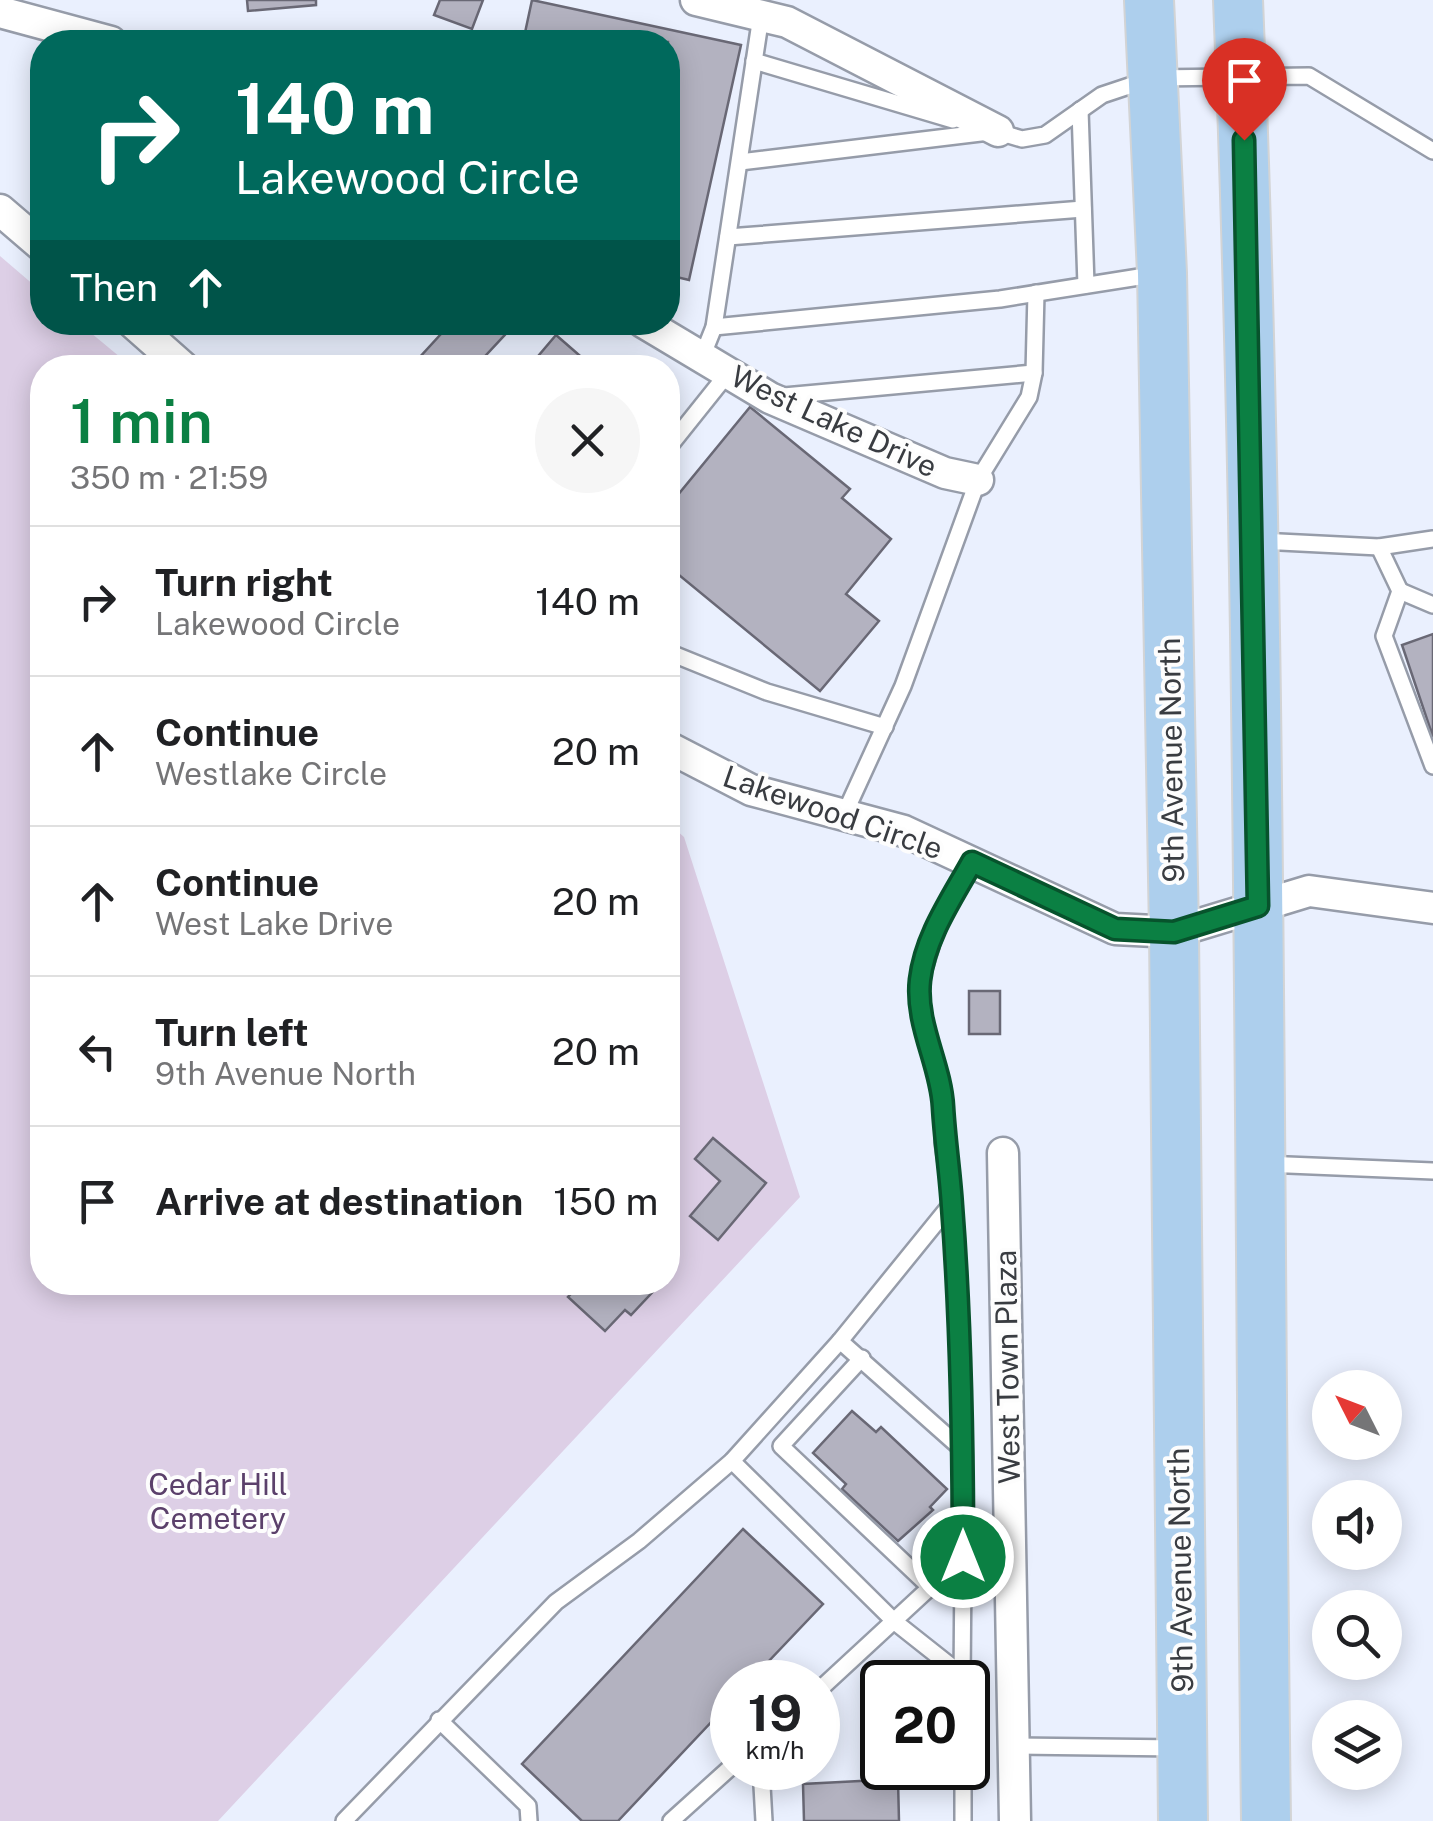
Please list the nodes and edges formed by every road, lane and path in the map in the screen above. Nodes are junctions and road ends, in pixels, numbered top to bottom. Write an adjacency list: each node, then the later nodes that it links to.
1 (696, 0): 5 (street)
2 (1149, 0): 9 (main road, 9th Avenue North)
3 (1238, 0): 8 (main road)
4 (0, 12): 6 (street)
5 (761, 16): 7 (lane); 11 (street)
6 (67, 30)
7 (754, 62): 11 (lane); 13 (lane)
8 (1241, 76): 9 (lane); 12 (lane); 32 (main road)
9 (1153, 78): 10 (lane); 18 (main road, 9th Avenue North)
10 (1080, 110): 11 (lane); 14 (lane)
11 (998, 132): 13 (lane)
12 (1433, 151)
13 (740, 162): 17 (lane)
14 (1083, 209): 17 (lane); 19 (lane)
15 (0, 210): 16 (street)
16 (30, 236)
17 (728, 237): 21 (lane)
18 (1162, 273): 19 (lane); 44 (main road, 9th Avenue North)
19 (1086, 285): 20 (lane)
20 (1036, 293): 21 (lane); 27 (lane)
21 (714, 328): 25 (lane)
22 (147, 335): 24 (street)
23 (665, 335): 25 (street, West Lake Drive)
24 (169, 355)
25 (702, 357): 26 (street, West Lake Drive)
26 (728, 372): 28 (street, West Lake Drive); 29 (lane)
27 (1034, 373): 28 (lane); 30 (lane)
28 (770, 398): 30 (street, West Lake Drive)
29 (680, 433)
30 (978, 480): 37 (lane)
31 (1433, 539): 33 (lane)
32 (1252, 540): 33 (lane); 42 (main road)
33 (1379, 547): 34 (lane)
34 (1400, 591): 35 (lane); 39 (lane)
35 (1433, 605)
36 (680, 657): 37 (lane)
37 (885, 726): 40 (lane)
38 (680, 753): 40 (street, Lakewood Circle)
39 (1433, 766)
40 (844, 815): 41 (street, Lakewood Circle)
41 (972, 862): 44 (street, Lakewood Circle); 48 (lane)
42 (1258, 906): 43 (street); 44 (street); 46 (main road)
43 (1433, 908)
44 (1174, 932): 61 (main road, 9th Avenue North)
45 (1003, 1153): 60 (street, West Town Plaza)
46 (1260, 1164): 47 (lane); 72 (main road)
47 (1433, 1171)
48 (952, 1203): 49 (lane); 51 (lane)
49 (840, 1341): 50 (lane); 52 (lane)
50 (862, 1358): 51 (lane); 54 (lane)
51 (964, 1450): 53 (lane)
52 (732, 1461): 55 (lane); 59 (lane)
53 (963, 1557): 54 (lane); 57 (lane)
54 (931, 1588): 55 (lane)
55 (896, 1622): 56 (lane); 58 (lane)
56 (940, 1660)
57 (962, 1660)
58 (840, 1672)
59 (440, 1720): 65 (lane); 66 (lane)
60 (1014, 1746): 61 (lane); 70 (street, West Town Plaza)
61 (1182, 1748): 71 (main road, 9th Avenue North)
62 (710, 1786): 67 (lane)
63 (762, 1790): 68 (lane)
64 (963, 1790): 69 (lane)
65 (344, 1821)
66 (529, 1821)
67 (671, 1821)
68 (764, 1821)
69 (963, 1821)
70 (1015, 1821)
71 (1182, 1821)
72 (1266, 1821)

